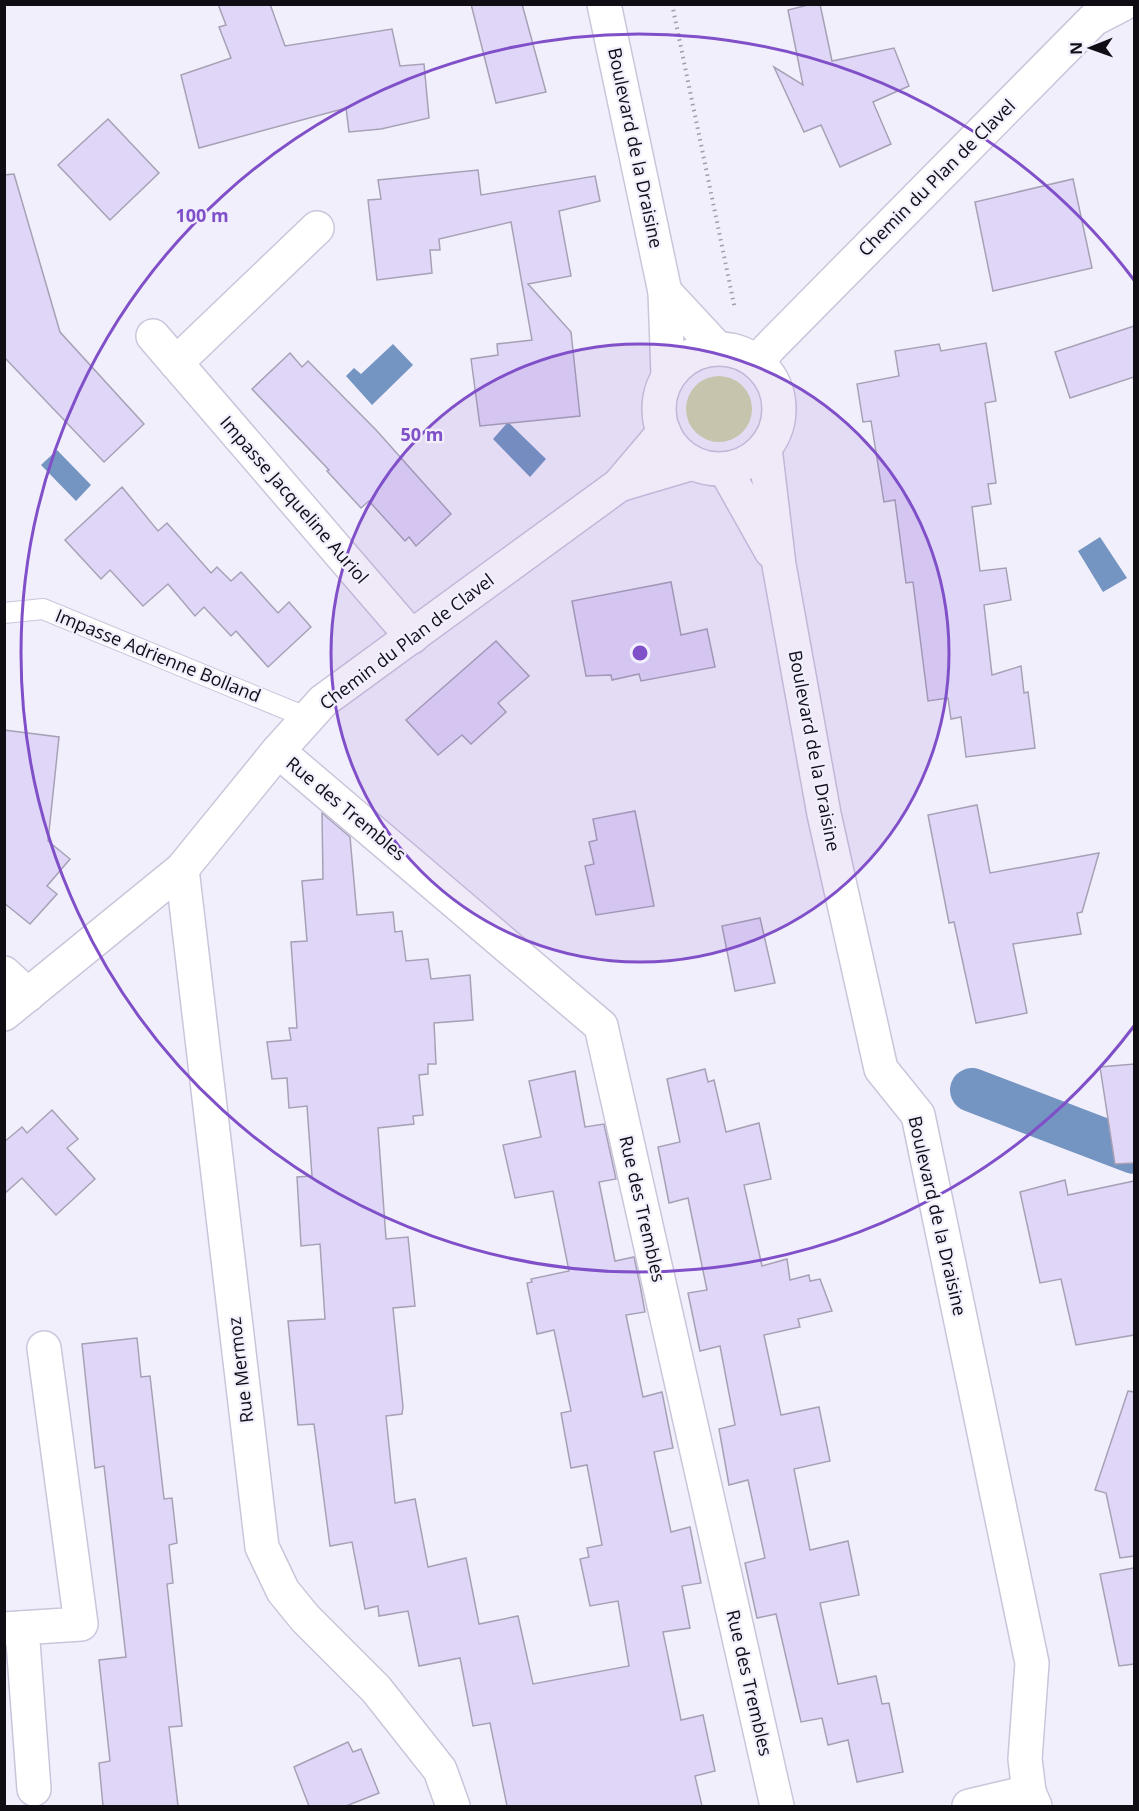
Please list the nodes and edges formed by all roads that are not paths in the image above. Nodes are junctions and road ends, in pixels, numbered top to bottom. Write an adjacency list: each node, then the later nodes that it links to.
1 (603, 4): 4 (street, Boulevard de la Draisine)
2 (1123, 4): 7 (street, Chemin du Plan de Clavel)
3 (317, 228): 8 (street)
4 (666, 292): 6 (street, Boulevard de la Draisine); 9 (street, Boulevard de la Draisine)
5 (153, 336): 8 (street, Impasse Jacqueline Auriol)
6 (717, 348): 7 (street); 9 (street)
7 (758, 362): 11 (street)
8 (176, 363): 17 (street, Impasse Jacqueline Auriol)
9 (668, 375): 10 (street)
10 (664, 432): 12 (street); 14 (street, Chemin du Plan de Clavel)
11 (765, 448): 13 (street); 15 (street, Boulevard de la Draisine)
12 (693, 463): 13 (street); 14 (street, Chemin du Plan de Clavel)
13 (725, 469): 15 (street, Boulevard de la Draisine)
14 (619, 485): 17 (street, Chemin du Plan de Clavel)
15 (779, 565): 26 (street, Boulevard de la Draisine)
16 (4, 613): 18 (lane, Impasse Adrienne Bolland)
17 (412, 637): 18 (street, Chemin du Plan de Clavel)
18 (308, 718): 19 (street, Chemin du Plan de Clavel)
19 (278, 751): 20 (street, Chemin du Plan de Clavel); 28 (street, Rue des Trembles)
20 (182, 869): 22 (street, Chemin du Plan de Clavel); 27 (street, Rue Mermoz)
21 (4, 973): 22 (street)
22 (16, 1004)
23 (44, 1348): 24 (street)
24 (13, 1629): 25 (street)
25 (34, 1789)
26 (1032, 1799): 29 (street)
27 (453, 1806)
28 (777, 1806)
29 (969, 1806)

